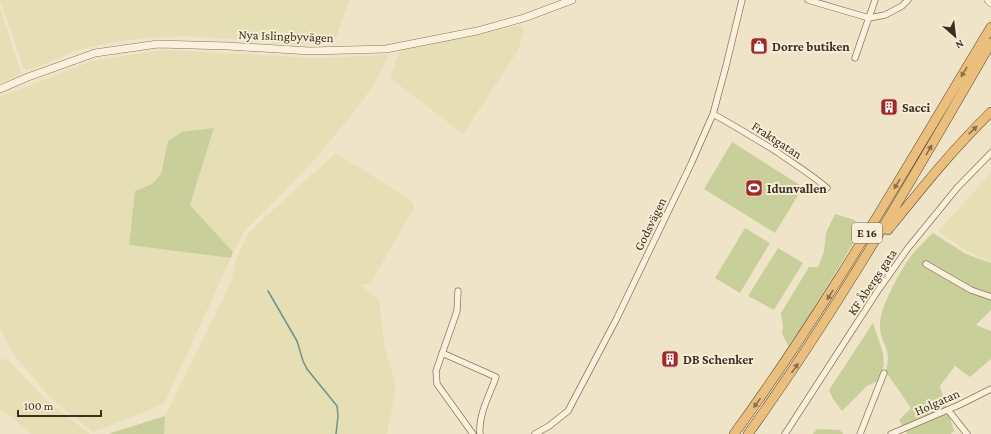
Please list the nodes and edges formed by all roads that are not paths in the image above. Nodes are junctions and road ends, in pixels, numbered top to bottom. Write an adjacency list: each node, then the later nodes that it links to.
1 (572, 0): 12 (street, Nya Islingbyvägen)
2 (742, 0): 14 (street, Godsvägen)
3 (808, 0): 8 (street)
4 (875, 0): 8 (street)
5 (908, 0): 8 (street)
6 (988, 0): 7 (street)
7 (991, 3)
8 (869, 18): 11 (street)
9 (991, 26): 28 (highway, E 16, one-way to 28)
10 (991, 43): 17 (highway, E 16, one-way to 10)
11 (855, 58)
12 (0, 89)
13 (991, 112): 17 (highway, one-way to 13)
14 (713, 114): 16 (street, Fraktgatan); 27 (street, Godsvägen)
15 (991, 154): 30 (street, KF Åbergs gata)
16 (827, 188)
17 (867, 256): 29 (highway, E 16, one-way to 17)
18 (926, 264): 20 (street)
19 (458, 291): 21 (street)
20 (991, 297)
21 (442, 353): 25 (street); 26 (street)
22 (884, 373): 31 (street)
23 (991, 389): 24 (street, Holgatan)
24 (948, 410): 32 (street, Holgatan); 33 (street)
25 (473, 434)
26 (480, 434)
27 (535, 434)
28 (734, 434)
29 (748, 434)
30 (785, 434)
31 (860, 434)
32 (891, 434)
33 (966, 434)

